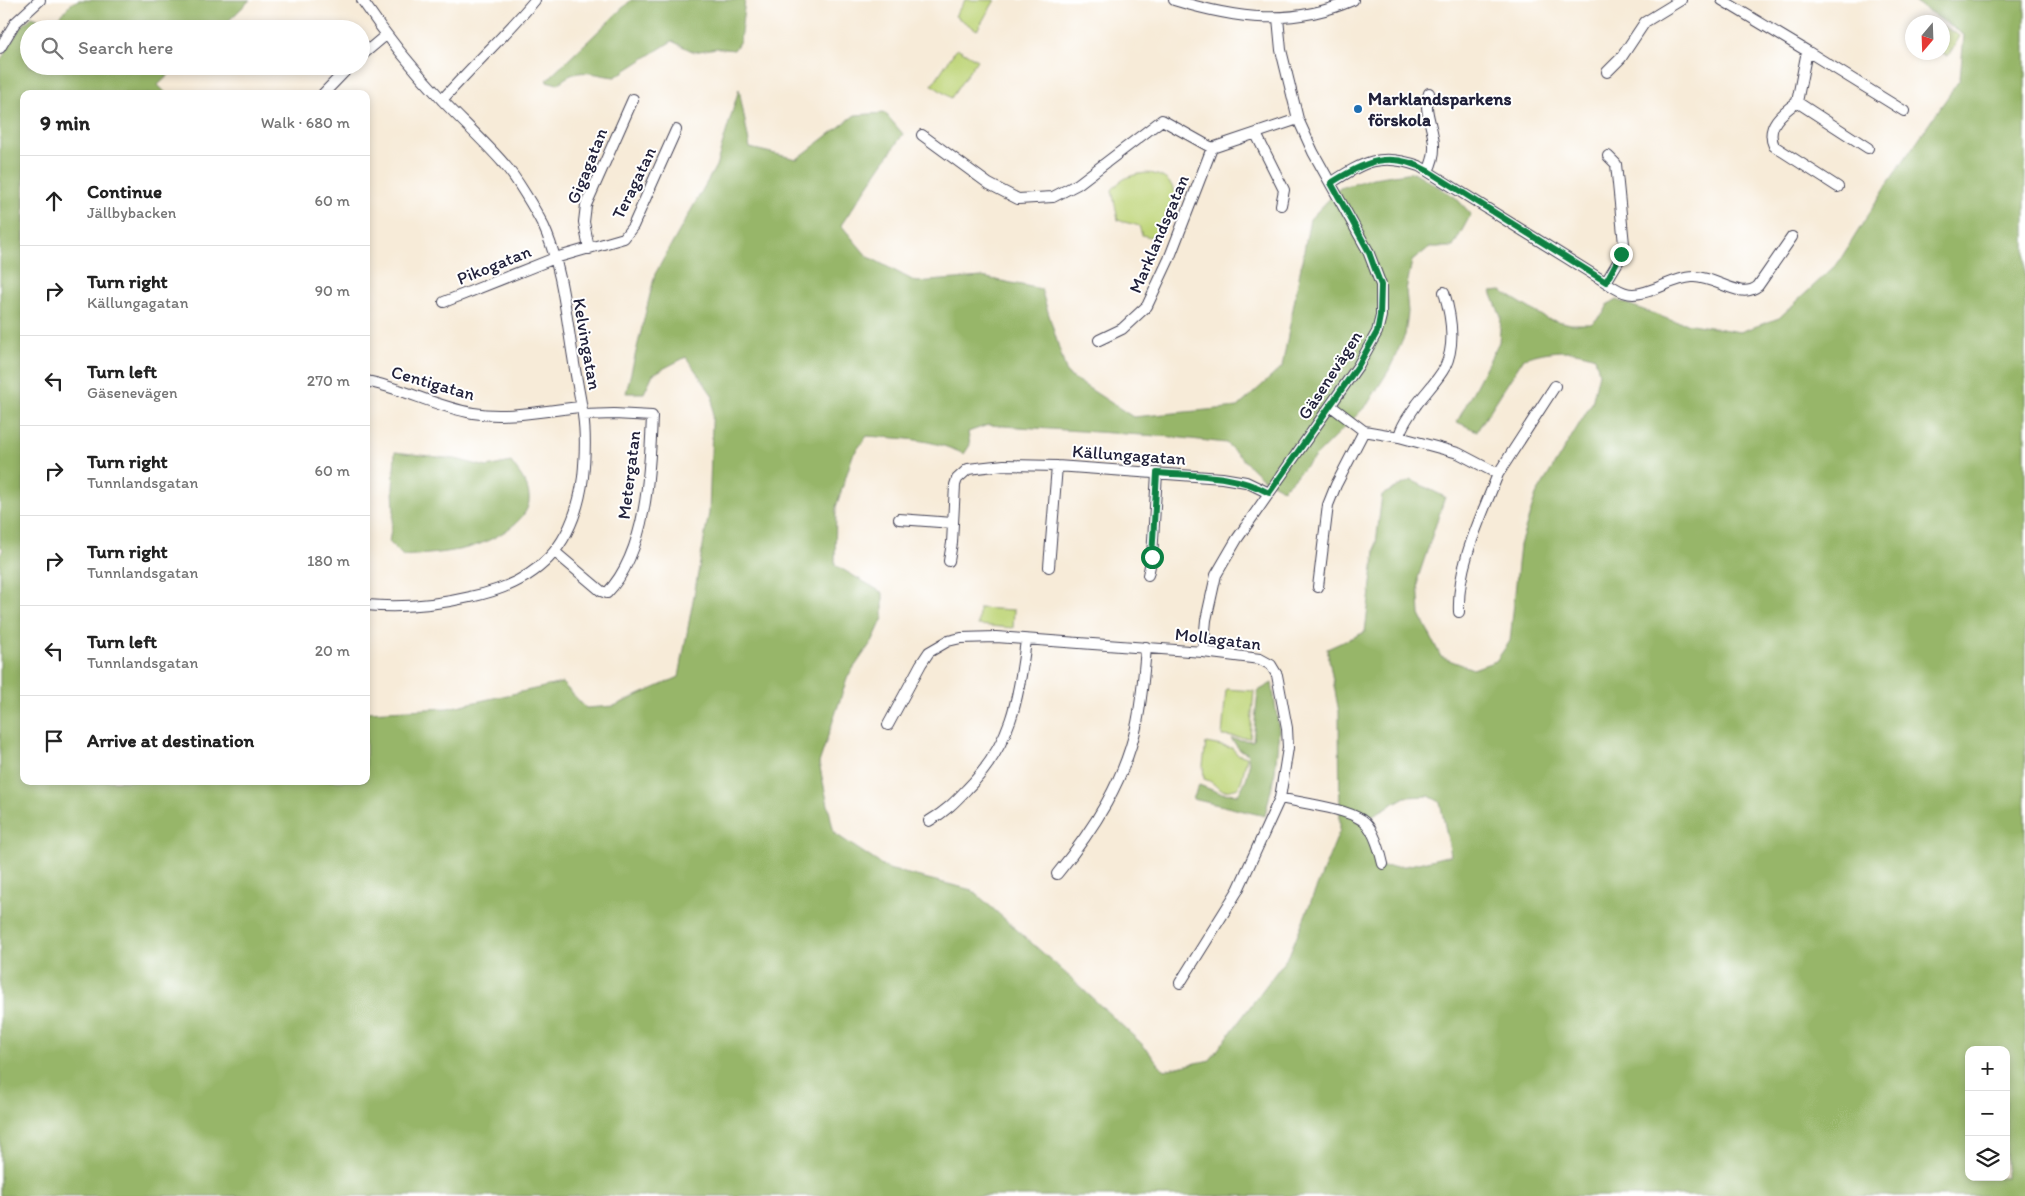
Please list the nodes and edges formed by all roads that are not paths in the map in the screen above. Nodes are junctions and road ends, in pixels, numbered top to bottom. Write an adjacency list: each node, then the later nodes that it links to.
1 (40, 0): 10 (street)
2 (362, 0): 9 (street, Kelvingatan)
3 (535, 0): 18 (street)
4 (1174, 0): 8 (street)
5 (1353, 0): 8 (street)
6 (1681, 0): 13 (street)
7 (1722, 0): 12 (street)
8 (1278, 18): 21 (street, Gäsenevägen)
9 (386, 35): 11 (street); 18 (street, Kelvingatan)
10 (0, 48)
11 (370, 48)
12 (1807, 51): 19 (street); 20 (street)
13 (1607, 72)
14 (341, 75): 15 (street)
15 (327, 90)
16 (1430, 93): 28 (street)
17 (633, 98): 33 (street, Gigagatan)
18 (442, 100): 34 (street, Kelvingatan)
19 (1797, 102): 26 (street); 30 (street)
20 (1904, 111)
21 (1298, 120): 23 (street); 29 (street, Gäsenevägen)
22 (676, 130): 33 (street, Teragatan)
23 (1256, 134): 25 (street); 31 (street)
24 (922, 136): 25 (street)
25 (1212, 148): 38 (street, Marklandsgatan)
26 (1868, 148)
27 (1608, 156): 35 (street)
28 (1428, 171): 29 (street); 35 (street)
29 (1331, 183): 41 (street, Gäsenevägen)
30 (1838, 186)
31 (1281, 205)
32 (1792, 238): 35 (street)
33 (589, 248): 34 (street, Teragatan)
34 (555, 258): 37 (street, Pikogatan); 42 (street, Kelvingatan)
35 (1606, 282)
36 (1444, 292): 44 (street)
37 (444, 302)
38 (1099, 340)
39 (370, 382): 42 (street, Centigatan)
40 (1555, 386): 47 (street)
41 (1331, 406): 43 (street); 48 (street, Gäsenevägen)
42 (582, 411): 51 (street, Kelvingatan); 51 (street, Metergatan)
43 (1364, 430): 44 (street); 55 (street)
44 (1399, 438): 47 (street)
45 (1057, 466): 46 (street, Källungagatan); 50 (street, Källungagatan); 53 (street)
46 (1157, 473): 48 (street, Källungagatan); 54 (street)
47 (1498, 474): 57 (street)
48 (1269, 493): 60 (street, Gäsenevägen)
49 (899, 519): 50 (street)
50 (953, 523): 52 (street)
51 (555, 552): 56 (street, Kelvingatan)
52 (949, 561)
53 (1049, 567)
54 (1148, 575)
55 (1318, 586)
56 (370, 605)
57 (1459, 612)
58 (1026, 640): 59 (street, Mollagatan); 61 (street, Mollagatan); 63 (street)
59 (1146, 648): 60 (street, Mollagatan); 65 (street)
60 (1203, 652): 62 (street, Mollagatan)
61 (888, 725)
62 (1280, 798): 64 (street); 66 (street, Mollagatan)
63 (929, 821)
64 (1383, 864)
65 (1058, 874)
66 (1180, 983)

